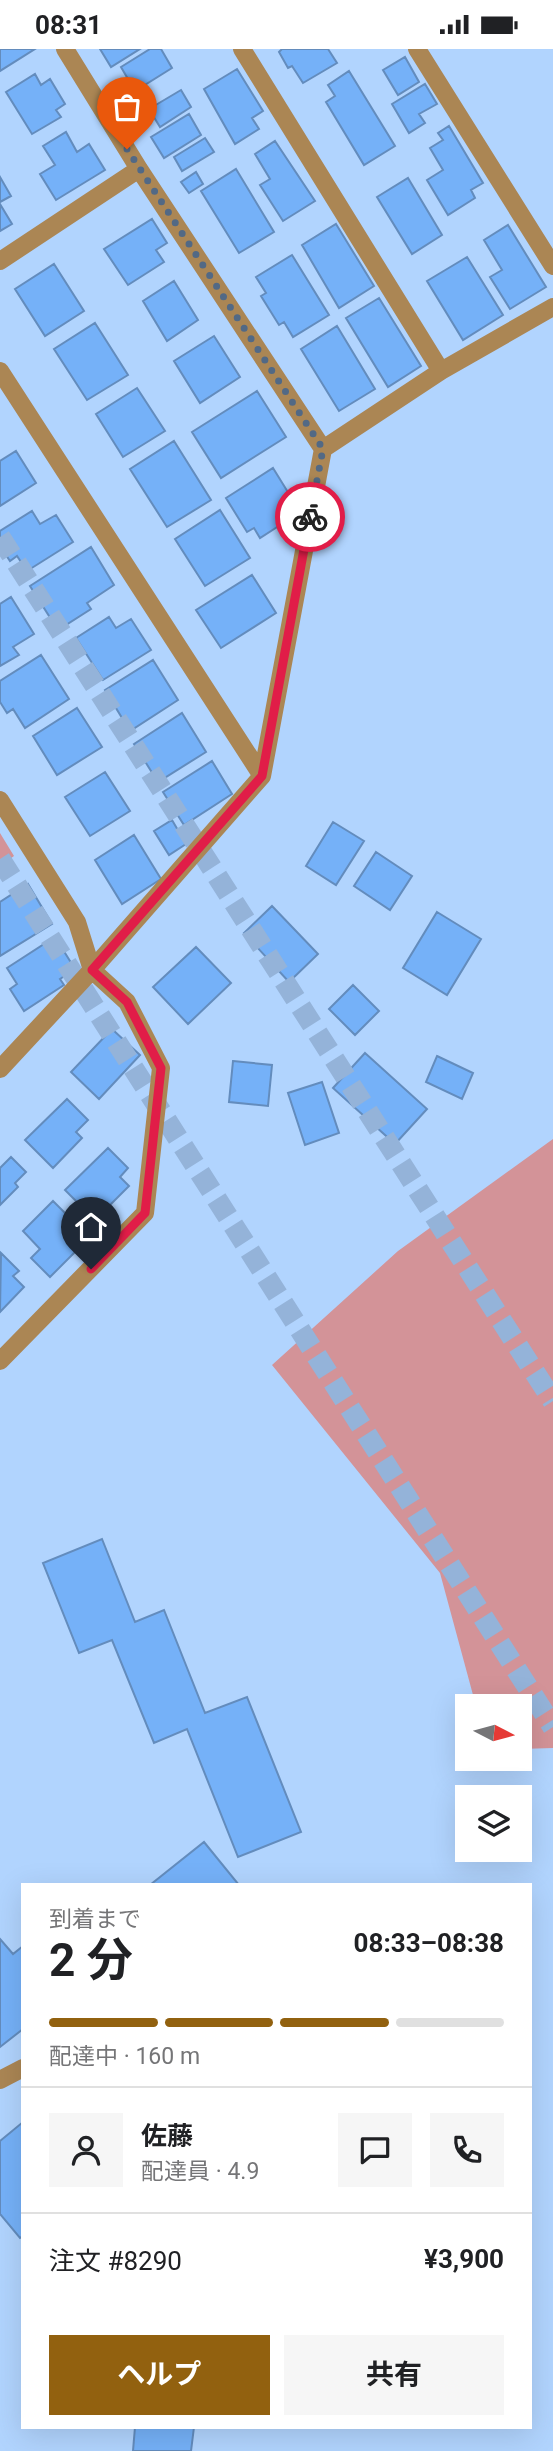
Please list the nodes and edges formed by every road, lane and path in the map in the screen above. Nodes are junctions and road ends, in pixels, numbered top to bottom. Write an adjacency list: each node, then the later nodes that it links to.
1 (65, 49): 4 (street)
2 (242, 49): 9 (street)
3 (417, 49): 6 (street)
4 (139, 169): 5 (street); 10 (street)
5 (0, 261)
6 (553, 266)
7 (553, 307): 9 (street)
8 (0, 371): 11 (street)
9 (442, 371): 10 (street)
10 (323, 449): 11 (street)
11 (262, 776): 13 (street)
12 (0, 800): 13 (street)
13 (92, 970): 14 (street); 15 (street)
14 (0, 1069)
15 (0, 1361)
16 (21, 2069): 17 (street)
17 (0, 2080)

